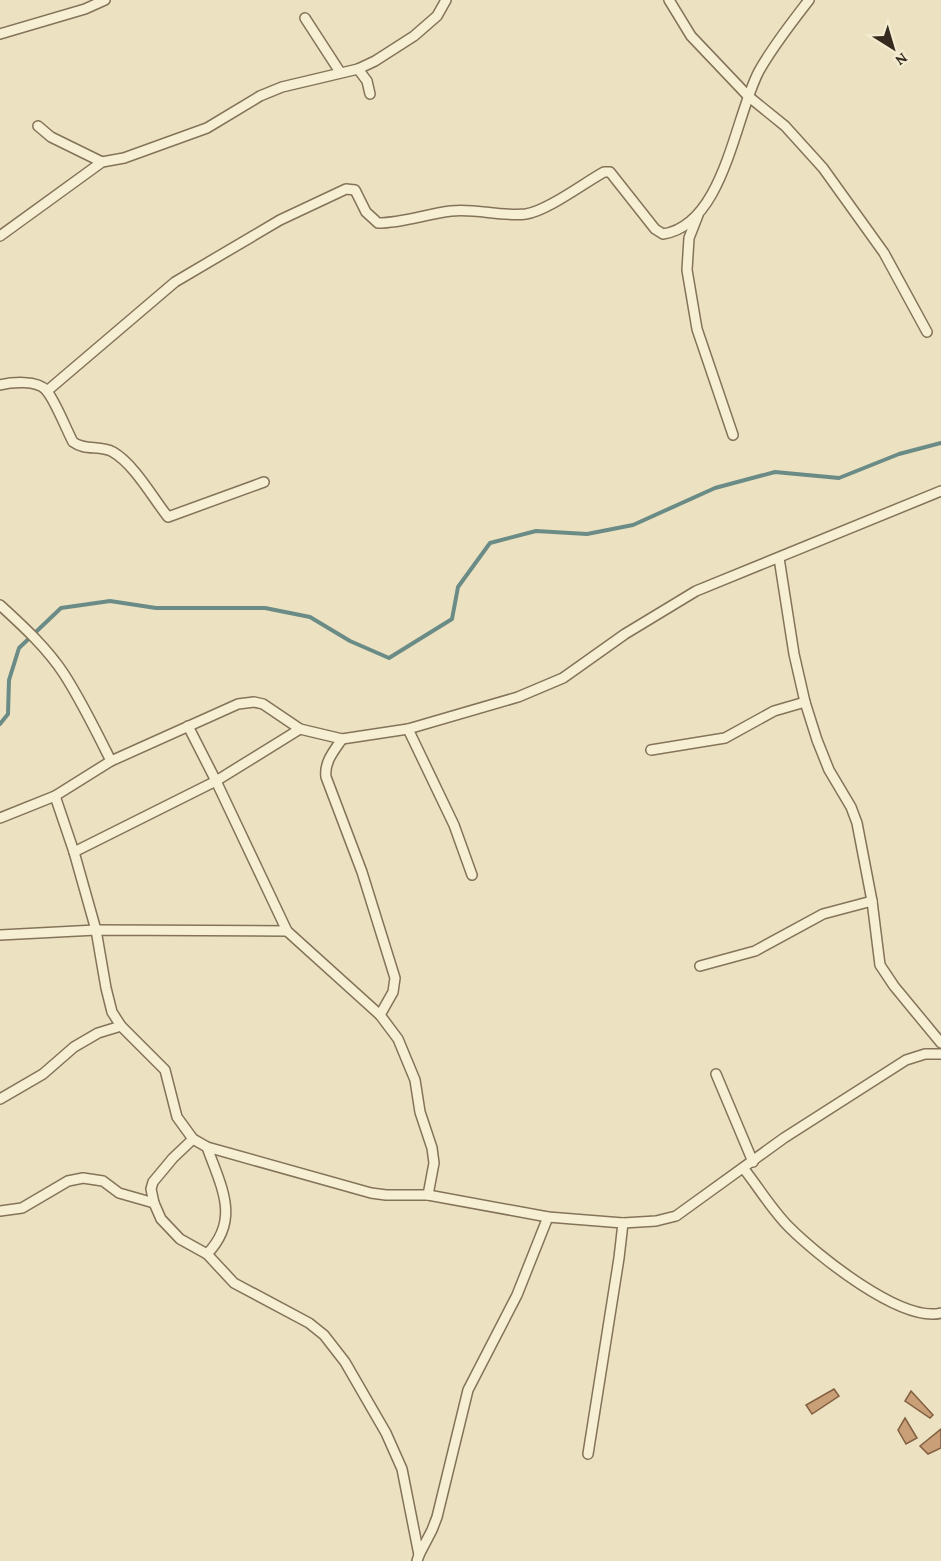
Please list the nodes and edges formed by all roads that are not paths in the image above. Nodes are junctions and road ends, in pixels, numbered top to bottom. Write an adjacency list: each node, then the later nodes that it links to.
1 (105, 0): 6 (street)
2 (446, 0): 7 (street)
3 (669, 0): 10 (street)
4 (809, 0): 10 (street)
5 (304, 18): 8 (street)
6 (0, 34)
7 (358, 69): 8 (street); 9 (street)
8 (340, 72): 12 (street)
9 (370, 94)
10 (748, 96): 13 (street); 15 (street)
11 (38, 126): 12 (street)
12 (102, 162): 14 (street)
13 (698, 212): 17 (street); 18 (street)
14 (0, 236)
15 (927, 332)
16 (0, 385): 17 (street)
17 (47, 391): 19 (street)
18 (733, 435)
19 (264, 482)
20 (941, 492): 21 (street)
21 (779, 558): 23 (street); 26 (street)
22 (0, 605): 29 (street)
23 (805, 702): 28 (street); 35 (street)
24 (188, 726): 25 (street); 29 (street); 30 (street)
25 (300, 729): 27 (street); 30 (street)
26 (408, 729): 27 (street); 34 (street)
27 (342, 739): 40 (street)
28 (651, 750)
29 (111, 761): 31 (street)
30 (216, 781): 33 (street); 37 (street)
31 (55, 796): 32 (street); 33 (street)
32 (0, 818)
33 (74, 852): 36 (street)
34 (472, 875)
35 (872, 901): 39 (street); 42 (street)
36 (96, 930): 37 (street); 38 (street); 41 (street)
37 (287, 931): 40 (street)
38 (0, 935)
39 (700, 966)
40 (380, 1015): 50 (street)
41 (121, 1026): 45 (street); 46 (street)
42 (941, 1043)
43 (941, 1054): 48 (street)
44 (716, 1074): 48 (street)
45 (0, 1099)
46 (194, 1139): 47 (street); 51 (street)
47 (207, 1147): 50 (street); 55 (street)
48 (753, 1161): 49 (street)
49 (744, 1169): 54 (street); 56 (street)
50 (428, 1195): 53 (street)
51 (154, 1203): 52 (street); 55 (street)
52 (0, 1211)
53 (548, 1217): 54 (street); 58 (street)
54 (623, 1223): 57 (street)
55 (207, 1254): 58 (street)
56 (941, 1313)
57 (588, 1454)
58 (418, 1558)

